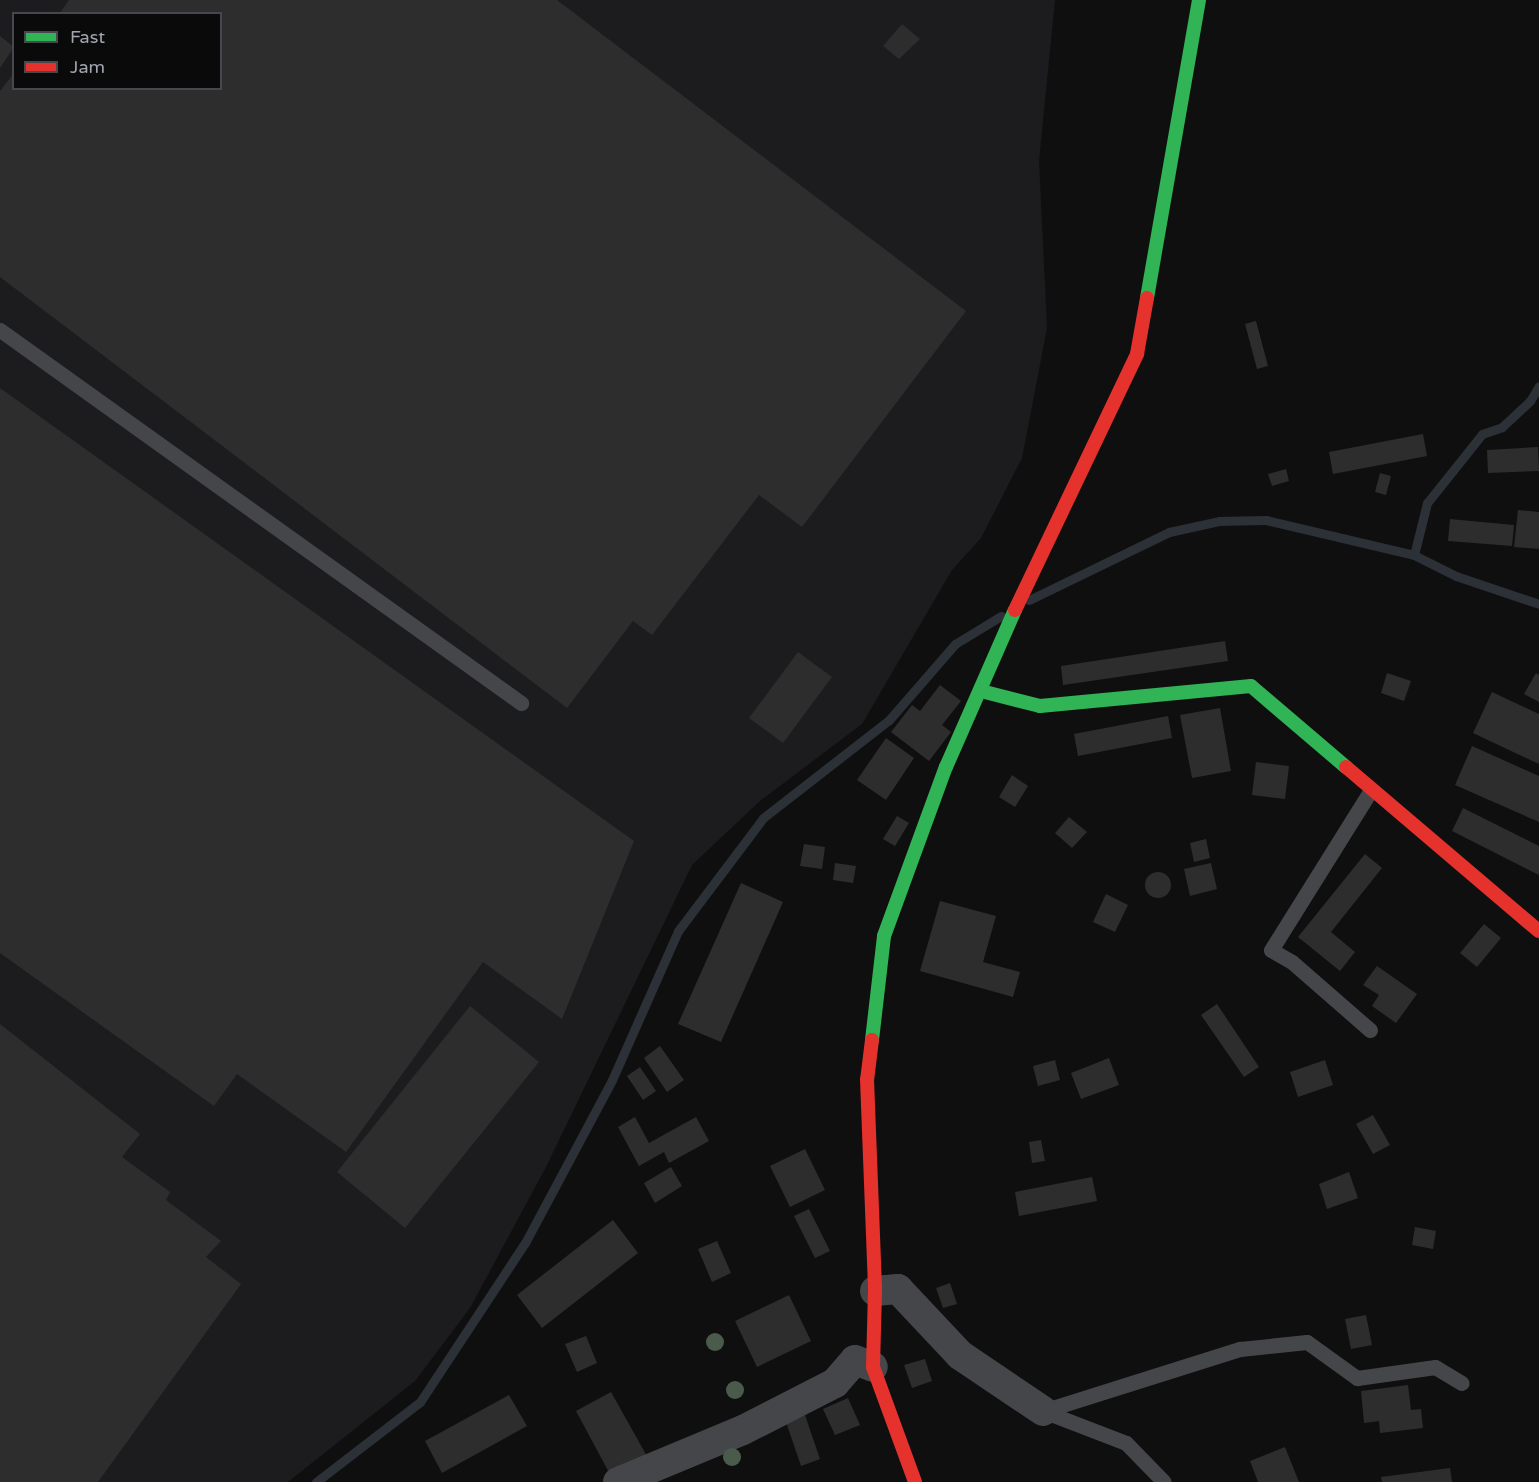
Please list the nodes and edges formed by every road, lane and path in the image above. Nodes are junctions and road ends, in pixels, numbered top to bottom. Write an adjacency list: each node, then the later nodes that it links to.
1 (1199, 0): 3 (street)
2 (0, 330): 4 (lane)
3 (981, 691): 5 (street); 8 (street)
4 (521, 704)
5 (1371, 790): 6 (street); 7 (lane)
6 (1539, 931)
7 (1370, 1030)
8 (876, 1291): 9 (street); 11 (street)
9 (873, 1367): 12 (street); 13 (street)
10 (1462, 1383): 11 (lane)
11 (1043, 1411): 14 (lane)
12 (618, 1482)
13 (915, 1482)
14 (1164, 1482)

